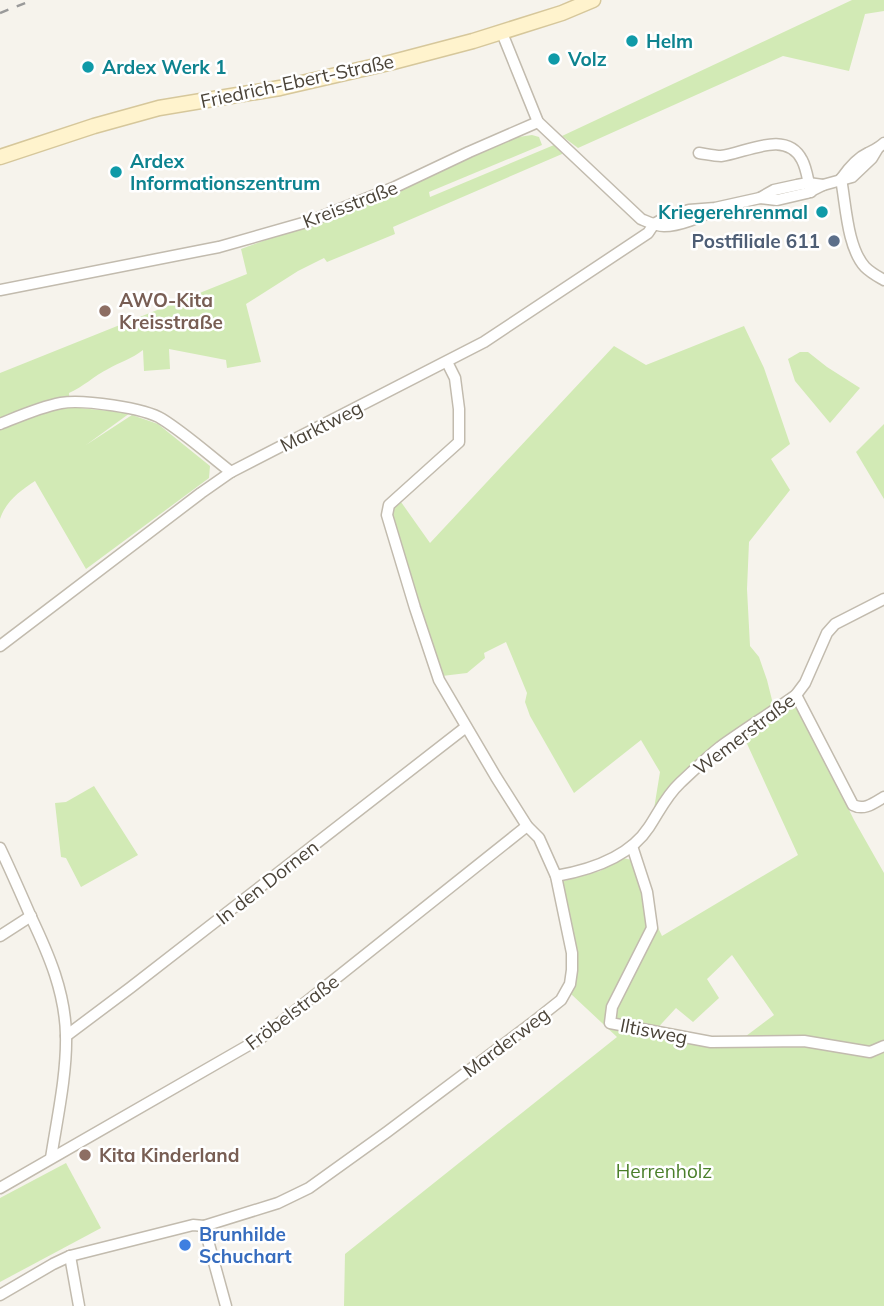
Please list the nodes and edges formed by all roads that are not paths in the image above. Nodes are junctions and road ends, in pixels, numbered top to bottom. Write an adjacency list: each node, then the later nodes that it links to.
1 (593, 0): 2 (street, Friedrich-Ebert-Straße)
2 (502, 33): 3 (street); 6 (street, Friedrich-Ebert-Straße)
3 (538, 122): 9 (street); 11 (street, Kreisstraße)
4 (881, 146): 7 (street)
5 (699, 153): 8 (street)
6 (0, 157)
7 (841, 179): 8 (street); 10 (street)
8 (810, 188): 9 (street)
9 (654, 224): 12 (street, Marktweg)
10 (884, 280)
11 (0, 290)
12 (447, 362): 14 (street, Marktweg); 18 (street, Marderweg)
13 (0, 424): 14 (street)
14 (231, 472): 16 (street, Marktweg)
15 (884, 599): 17 (street, Wemerstraße)
16 (0, 646)
17 (796, 695): 19 (street); 21 (street, Wemerstraße)
18 (466, 727): 20 (street, Marderweg); 26 (street, In den Dornen)
19 (884, 797)
20 (527, 826): 23 (street, Marderweg); 28 (street, Fröbelstraße)
21 (632, 846): 23 (street, Wemerstraße); 27 (street, Iltisweg)
22 (0, 848): 24 (street)
23 (556, 876): 30 (street, Marderweg)
24 (31, 916): 25 (street); 26 (street)
25 (0, 936)
26 (66, 1036): 28 (street)
27 (884, 1046)
28 (51, 1158): 29 (street, Fröbelstraße)
29 (0, 1188)
30 (204, 1226): 31 (street, Marderweg); 34 (street)
31 (70, 1256): 32 (street, Marderweg); 33 (street)
32 (0, 1295)
33 (79, 1306)
34 (226, 1306)

